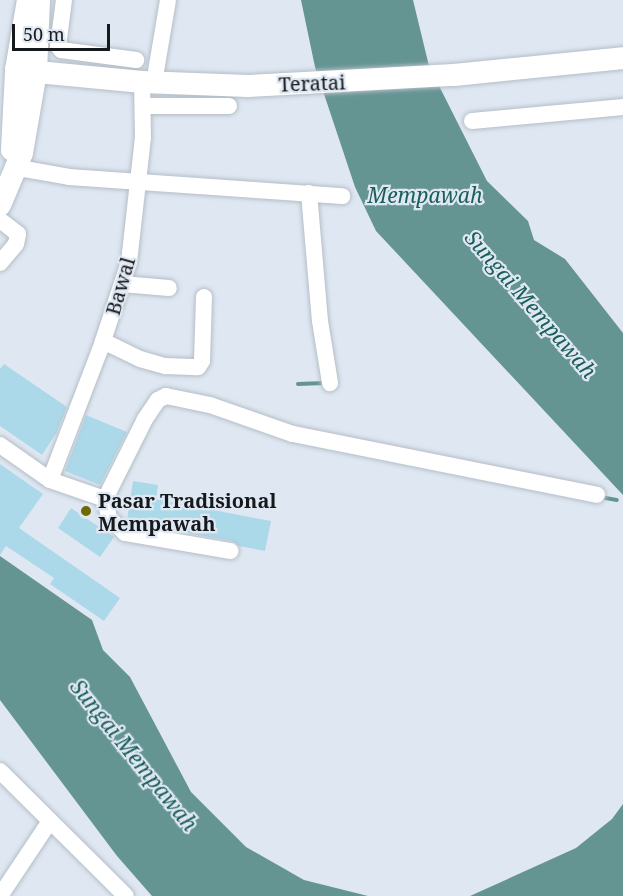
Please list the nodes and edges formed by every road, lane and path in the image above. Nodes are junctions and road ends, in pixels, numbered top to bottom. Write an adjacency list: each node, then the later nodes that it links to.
1 (28, 0): 7 (main road)
2 (39, 0): 7 (main road)
3 (64, 0): 6 (street)
4 (168, 0): 8 (street, Bawal)
5 (623, 58): 8 (main road, Teratai)
6 (136, 60)
7 (17, 71): 8 (main road, Teratai); 13 (main road)
8 (148, 82): 9 (street, Bawal)
9 (143, 106): 10 (street); 14 (street, Bawal)
10 (229, 106)
11 (623, 107): 12 (street)
12 (472, 121)
13 (11, 166): 14 (street); 17 (main road)
14 (138, 182): 15 (street); 20 (street, Bawal)
15 (309, 193): 16 (street); 24 (street)
16 (342, 196)
17 (0, 205)
18 (0, 220): 19 (street)
19 (0, 263)
20 (122, 284): 21 (street); 23 (street, Bawal)
21 (169, 288)
22 (204, 297): 23 (street)
23 (103, 341): 26 (street, Bawal)
24 (330, 383)
25 (0, 445): 26 (street)
26 (50, 480): 28 (street)
27 (597, 495): 28 (street)
28 (105, 499): 29 (street)
29 (230, 551)
30 (0, 771): 31 (street)
31 (50, 821): 32 (street); 33 (street)
32 (0, 896)
33 (126, 896)

